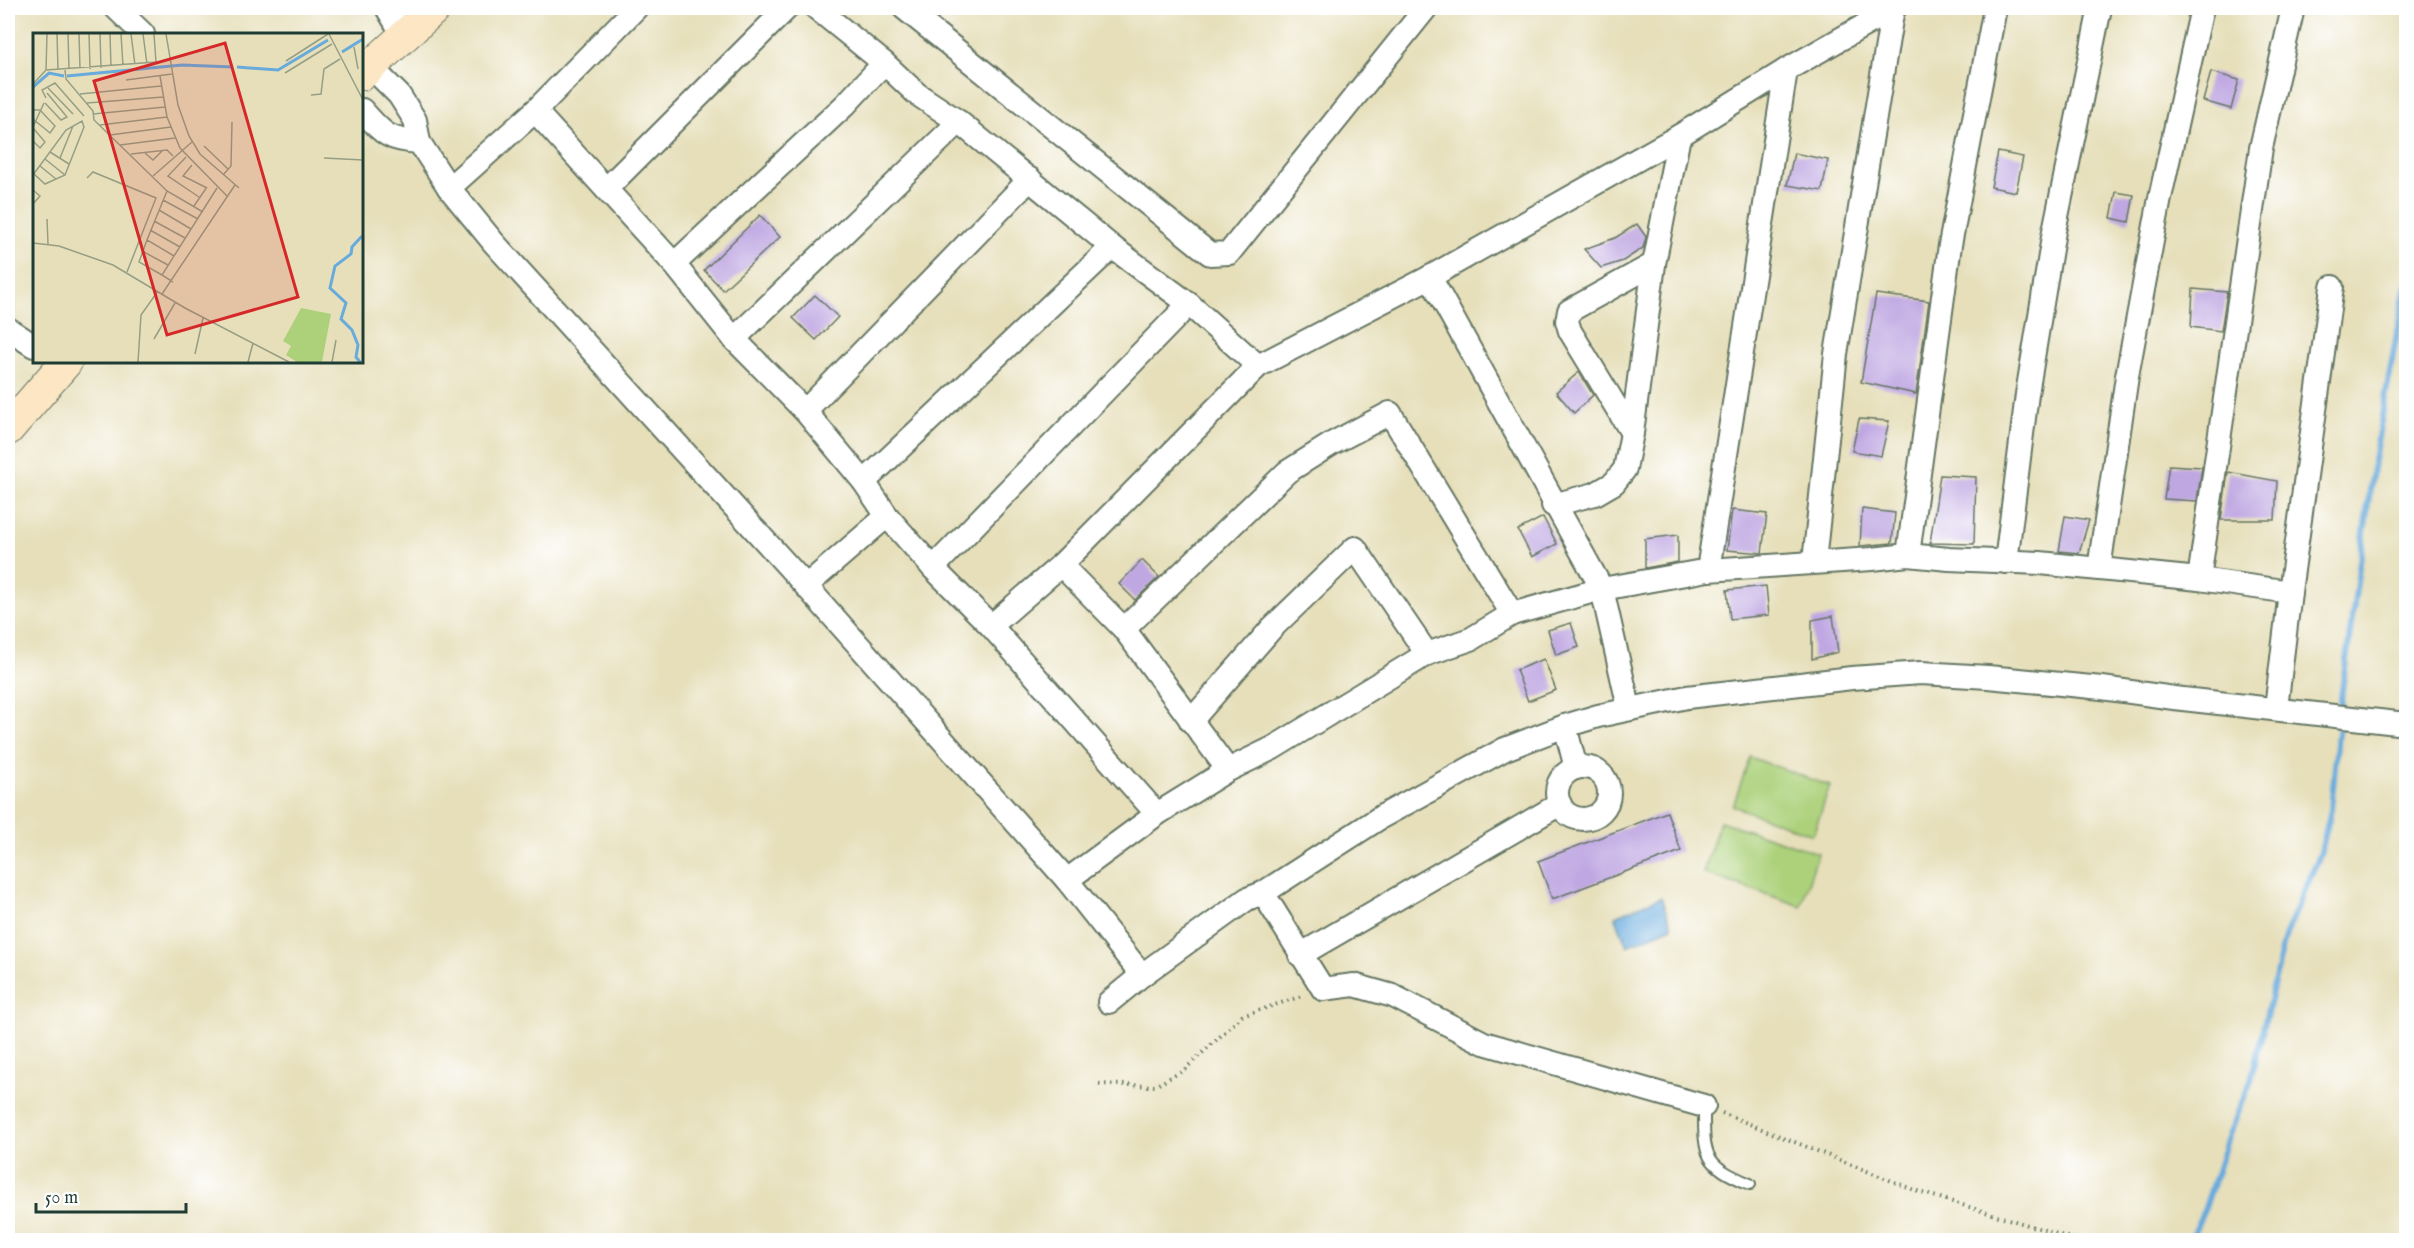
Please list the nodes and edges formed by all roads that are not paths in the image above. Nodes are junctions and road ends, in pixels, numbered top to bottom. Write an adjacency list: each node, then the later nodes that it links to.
1 (116, 8): 14 (street)
2 (387, 8): 15 (street)
3 (435, 8): 15 (main road)
4 (636, 8): 20 (street)
5 (787, 8): 26 (street)
6 (816, 8): 16 (street)
7 (904, 8): 8 (street)
8 (1426, 8)
9 (1894, 8): 18 (street); 45 (street)
10 (1995, 8): 44 (street)
11 (2100, 8): 46 (street)
12 (2202, 8): 49 (street)
13 (2293, 8): 51 (street)
14 (142, 33)
15 (403, 36): 17 (main road)
16 (884, 63): 21 (street); 28 (street)
17 (366, 70): 23 (street)
18 (1786, 70): 22 (street); 50 (street)
19 (363, 111): 23 (street)
20 (534, 111): 25 (street); 26 (street)
21 (959, 122): 24 (street); 34 (street)
22 (1679, 136): 29 (street); 30 (street)
23 (419, 142): 25 (street)
24 (1030, 178): 27 (street); 38 (street)
25 (449, 188): 52 (street)
26 (606, 189): 28 (street)
27 (1113, 247): 32 (street); 41 (street)
28 (674, 264): 34 (street)
29 (1653, 264): 40 (street); 40 (street)
30 (1430, 277): 37 (street); 42 (street)
31 (2332, 287): 54 (street)
32 (1189, 304): 37 (street); 48 (street)
33 (8, 329): 35 (street)
34 (734, 339): 38 (street)
35 (33, 345)
36 (61, 363): 39 (main road)
37 (1258, 366): 47 (street)
38 (805, 411): 41 (street)
39 (8, 429)
40 (1632, 433): 42 (street)
41 (864, 482): 43 (street)
42 (1553, 505): 53 (street)
43 (887, 516): 48 (street); 52 (street)
44 (1908, 555): 45 (street); 46 (street)
45 (1814, 562): 50 (street)
46 (2006, 562): 49 (street)
47 (1061, 565): 56 (street); 57 (street)
48 (933, 568): 56 (street)
49 (2098, 569): 51 (street)
50 (1708, 570): 53 (street)
51 (2199, 579): 54 (street)
52 (806, 586): 68 (street)
53 (1602, 589): 55 (street); 59 (street)
54 (2290, 592): 60 (street)
55 (1512, 614): 57 (street); 58 (street)
56 (991, 626): 67 (street)
57 (1124, 629): 61 (street)
58 (1427, 654): 61 (street); 65 (street)
59 (1629, 708): 60 (street); 63 (street)
60 (2276, 708): 62 (street)
61 (1191, 721): 65 (street)
62 (2406, 724)
63 (1565, 726): 64 (street); 69 (street)
64 (1576, 768): 66 (street); 66 (street)
65 (1228, 770): 67 (street)
66 (1560, 804): 70 (street)
67 (1157, 814): 68 (street)
68 (1067, 879): 71 (street)
69 (1263, 893): 70 (street); 71 (street)
70 (1300, 955): 73 (street)
71 (1142, 975): 72 (street)
72 (1109, 1002)
73 (1704, 1106): 74 (lane)
74 (1750, 1184)

